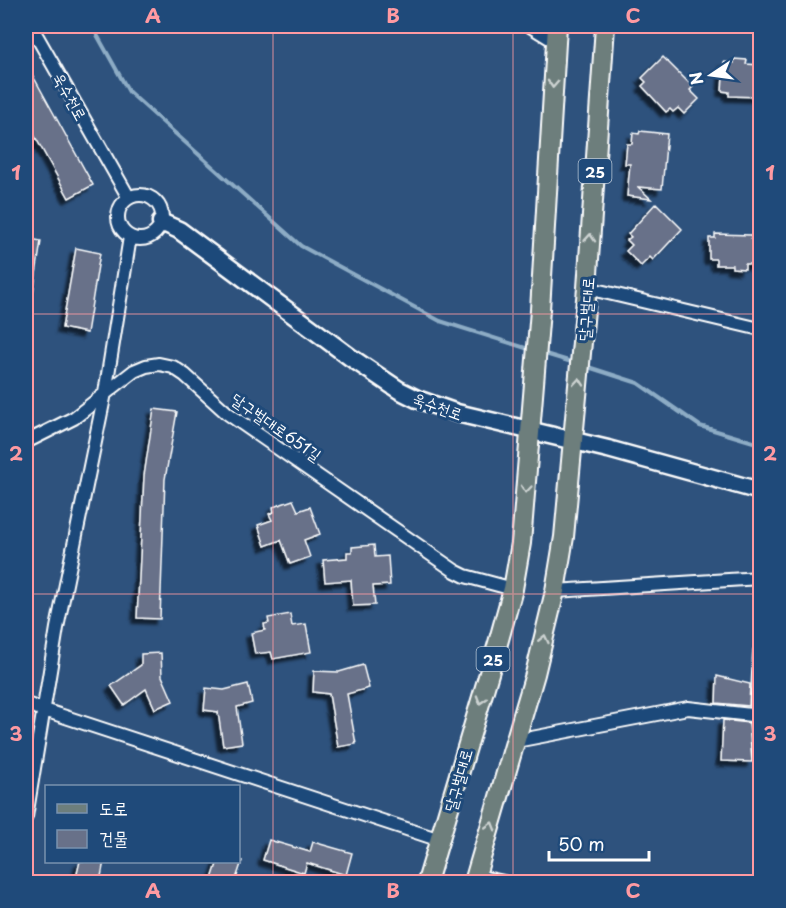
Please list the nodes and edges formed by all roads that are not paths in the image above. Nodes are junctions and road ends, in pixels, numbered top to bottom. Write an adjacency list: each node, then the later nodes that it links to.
1 (31, 26): 5 (street, 욱수천로)
2 (530, 26): 4 (street)
3 (606, 26): 8 (main road, 달구벌대로 / 25, one-way to 3)
4 (556, 34): 11 (main road, 달구벌대로, one-way to 11)
5 (129, 198): 6 (street); 7 (street)
6 (161, 222): 7 (street); 11 (main road, 욱수천로)
7 (130, 237): 10 (street)
8 (587, 288): 9 (street); 12 (main road, 달구벌대로 / 25, one-way to 8)
9 (760, 329)
10 (105, 393): 13 (street, 달구벌대로651길); 16 (street, 달구벌대로651길); 20 (street)
11 (532, 431): 12 (main road, 욱수천로); 16 (main road, 달구벌대로 / 25, one-way to 16)
12 (573, 440): 14 (main road, 욱수천로); 17 (main road, 달구벌대로 / 25)
13 (26, 442)
14 (760, 491)
15 (760, 579): 17 (street)
16 (513, 589): 25 (main road, 달구벌대로 / 25, one-way to 25)
17 (555, 591): 22 (main road, 달구벌대로 / 25, one-way to 17)
18 (760, 652): 21 (street)
19 (26, 704): 20 (street)
20 (44, 710): 24 (street); 25 (street)
21 (759, 716): 22 (street); 23 (street)
22 (516, 741): 26 (main road, 달구벌대로 / 25, one-way to 22)
23 (760, 759)
24 (26, 817)
25 (440, 840): 27 (main road, 달구벌대로 / 25)
26 (475, 879): 28 (street)
27 (427, 882)
28 (504, 882)

